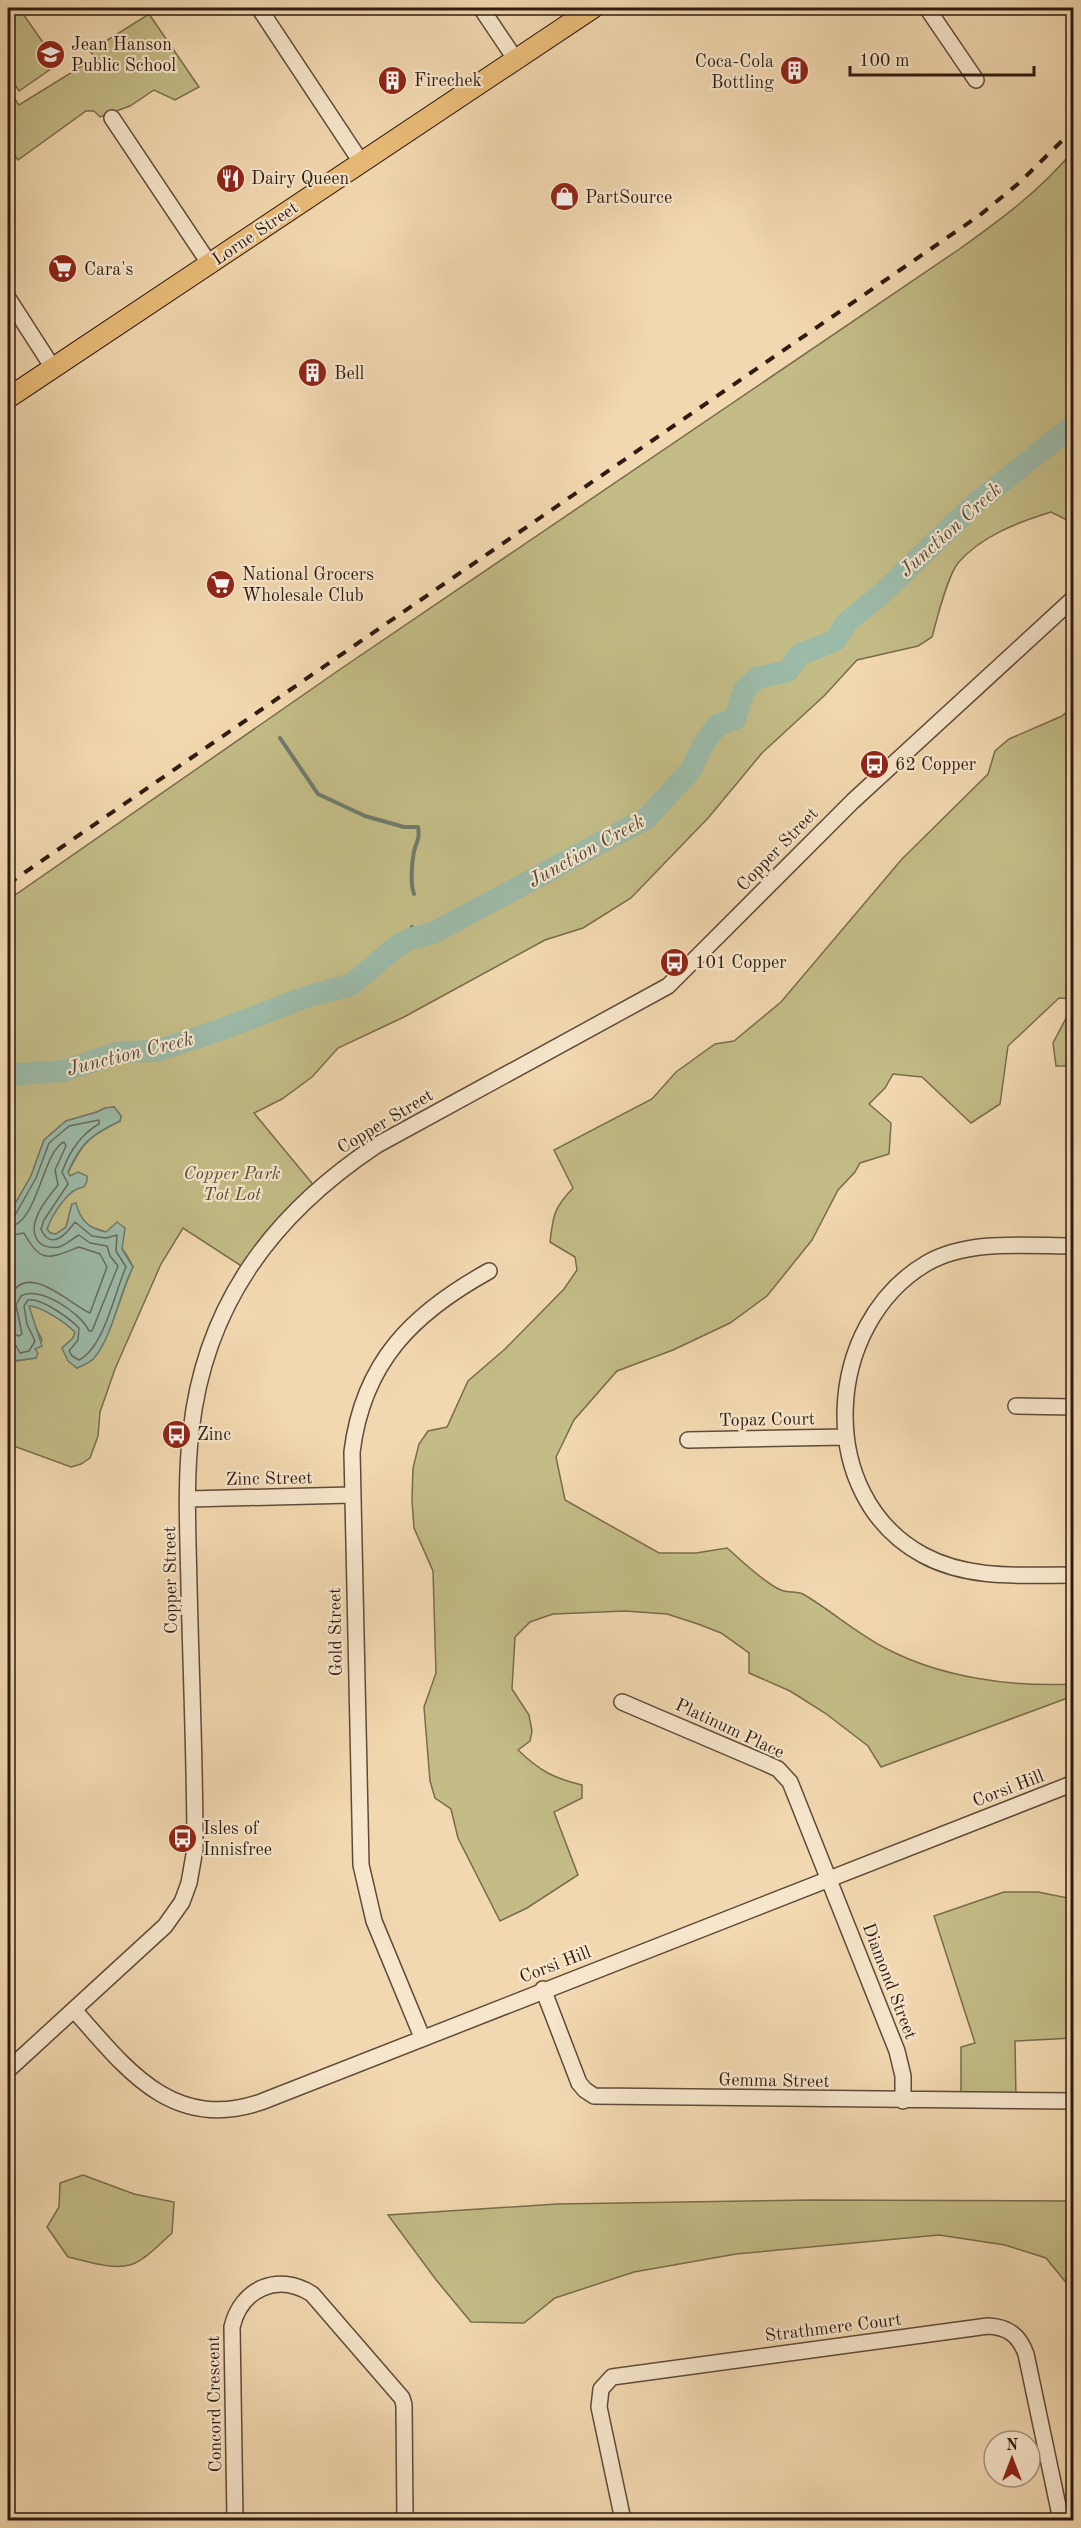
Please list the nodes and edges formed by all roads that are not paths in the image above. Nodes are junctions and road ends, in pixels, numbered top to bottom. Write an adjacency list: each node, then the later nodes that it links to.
1 (259, 8): 8 (street)
2 (481, 8): 5 (street)
3 (593, 8): 5 (main road, Lorne Street)
4 (927, 8): 6 (street)
5 (516, 60): 8 (main road, Lorne Street)
6 (976, 80)
7 (112, 118): 9 (street)
8 (361, 162): 9 (main road, Lorne Street)
9 (209, 264): 11 (main road, Lorne Street)
10 (8, 298): 11 (street)
11 (53, 368): 12 (main road, Lorne Street)
12 (8, 398)
13 (1074, 598): 21 (street, Copper Street)
14 (1074, 1246): 18 (street)
15 (489, 1271): 20 (street, Gold Street)
16 (1016, 1406): 17 (street)
17 (1074, 1407)
18 (846, 1437): 19 (street, Topaz Court); 22 (street)
19 (688, 1440)
20 (351, 1495): 21 (street, Zinc Street); 28 (street, Gold Street)
21 (188, 1499): 27 (street, Copper Street)
22 (1074, 1575)
23 (622, 1702): 25 (street, Platinum Place)
24 (1074, 1783): 25 (street, Corsi Hill)
25 (828, 1878): 26 (street, Corsi Hill); 30 (street, Diamond Street)
26 (543, 1989): 28 (street, Corsi Hill); 30 (street, Gemma Street)
27 (75, 2011): 28 (street, Corsi Hill); 29 (street, Copper Street)
28 (422, 2037)
29 (8, 2070)
30 (903, 2101): 31 (street, Gemma Street)
31 (1074, 2101)
32 (235, 2520): 33 (street, Concord Crescent)
33 (405, 2520)
34 (623, 2520): 35 (street, Strathmere Court)
35 (1061, 2520)

